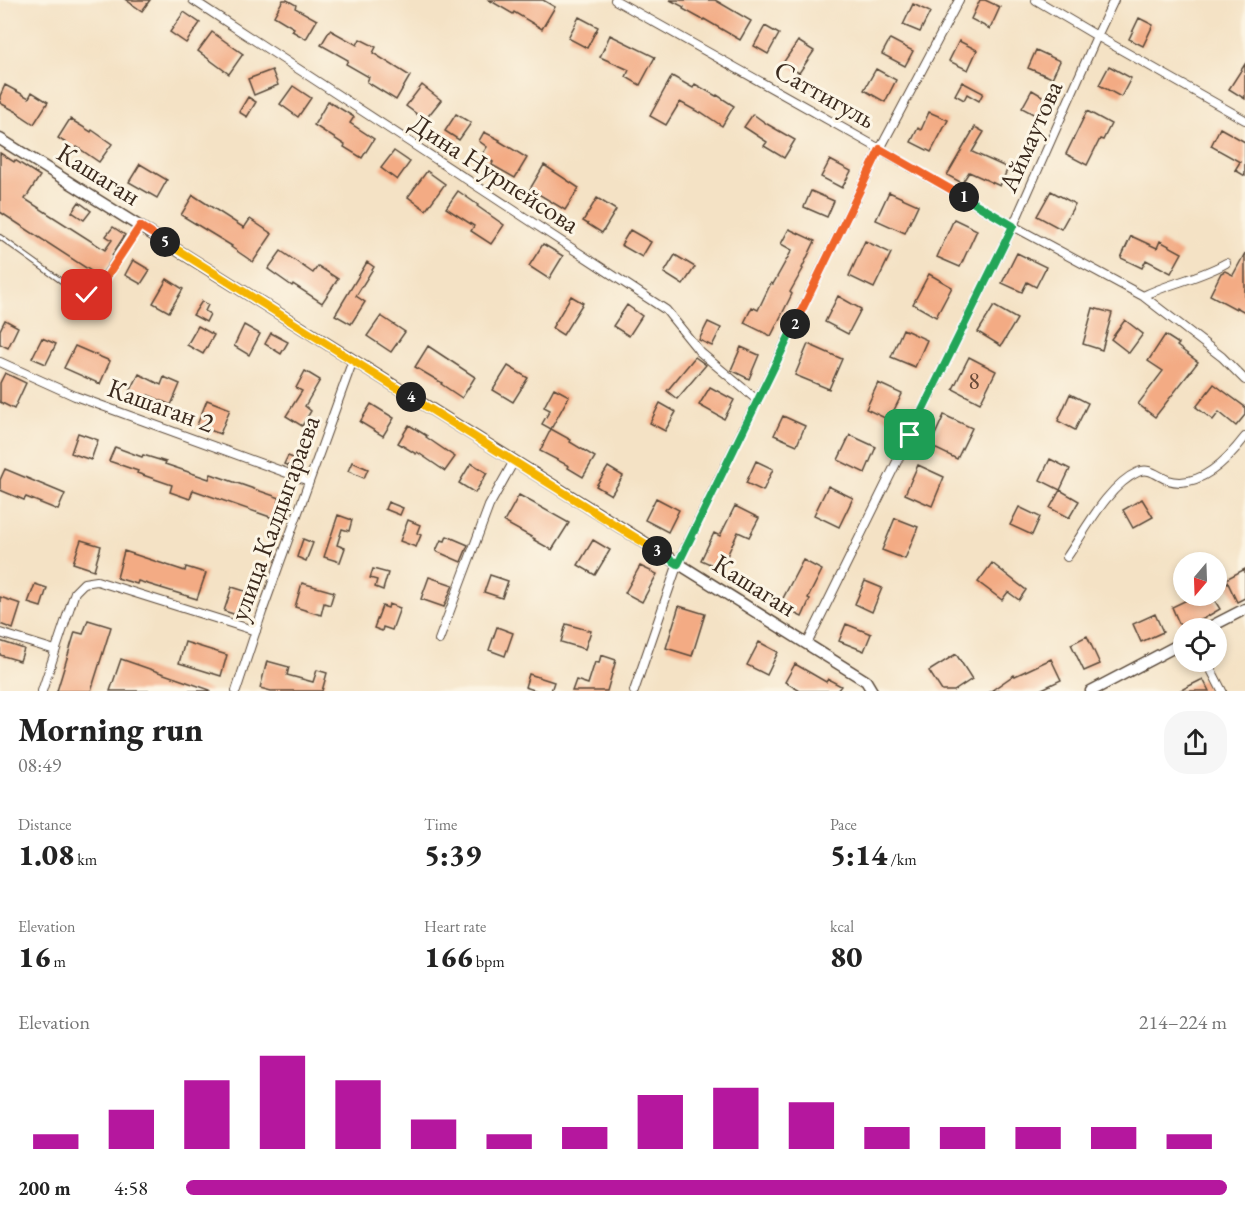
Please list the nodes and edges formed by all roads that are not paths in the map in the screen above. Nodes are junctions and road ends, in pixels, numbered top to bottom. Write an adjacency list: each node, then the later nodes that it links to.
1 (193, 0): 18 (street, Дина Нурпейсова)
2 (615, 0): 9 (street, Саттигуль)
3 (959, 0): 9 (street)
4 (1036, 0): 6 (street)
5 (1114, 0): 6 (street, Аймаутова)
6 (1097, 36): 7 (street); 11 (street, Аймаутова)
7 (1245, 120)
8 (0, 139): 10 (street, Кашаган)
9 (880, 149): 11 (street, Саттигуль); 18 (street)
10 (140, 226): 12 (lane); 15 (street, Кашаган)
11 (1013, 226): 14 (street, Саттигуль); 29 (street, Аймаутова)
12 (0, 237)
13 (1226, 263): 14 (street)
14 (1143, 296): 17 (street, Саттигуль)
15 (353, 360): 20 (street, Кашаган); 21 (street, улица Калдыгараева)
16 (0, 362): 21 (street, Кашаган 2)
17 (1245, 380)
18 (758, 400): 23 (street)
19 (1245, 438): 22 (street)
20 (514, 461): 23 (street, Кашаган); 28 (street)
21 (309, 481): 26 (street, улица Калдыгараева)
22 (1067, 557)
23 (678, 564): 29 (street, Кашаган); 35 (street)
24 (1245, 609): 25 (street)
25 (1227, 618)
26 (256, 631): 31 (street); 34 (street, улица Калдыгараева)
27 (0, 633): 31 (street)
28 (439, 640)
29 (807, 644): 36 (street, Кашаган)
30 (1173, 648): 37 (street)
31 (55, 650): 33 (street)
32 (1212, 672): 38 (street)
33 (42, 691)
34 (236, 691)
35 (634, 691)
36 (872, 691)
37 (1091, 691)
38 (1222, 691)

